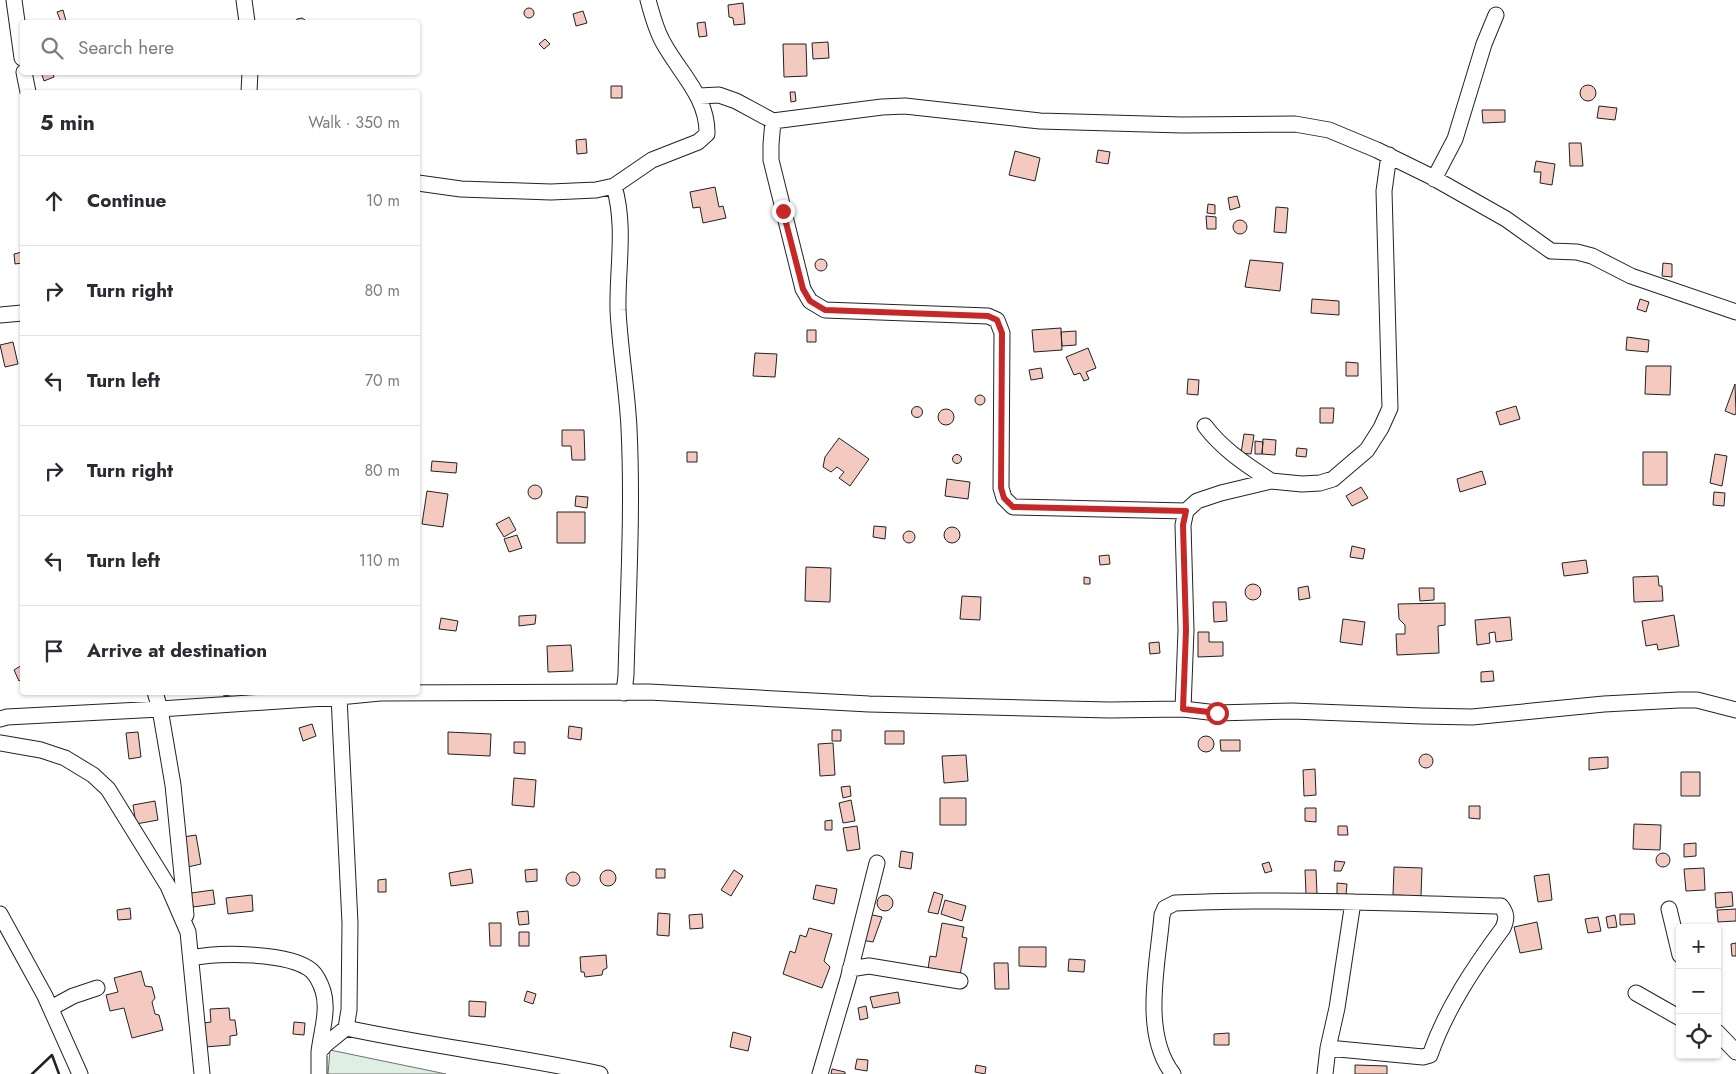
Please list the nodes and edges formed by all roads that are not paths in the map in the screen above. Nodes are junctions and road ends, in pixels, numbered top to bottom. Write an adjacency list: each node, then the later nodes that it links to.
1 (14, 0): 6 (street)
2 (244, 0): 5 (street)
3 (648, 0): 11 (street)
4 (1496, 14): 14 (street)
5 (247, 20)
6 (20, 44)
7 (25, 75): 9 (street)
8 (250, 75): 10 (street)
9 (28, 90)
10 (249, 90)
11 (699, 96): 12 (street); 16 (street)
12 (773, 121): 13 (street); 22 (street)
13 (1389, 155): 14 (street); 21 (street)
14 (1434, 179): 17 (street)
15 (420, 184): 16 (street)
16 (614, 186): 24 (street)
17 (1736, 312)
18 (20, 313): 19 (street)
19 (0, 315)
20 (1205, 426): 21 (street)
21 (1271, 481): 22 (street)
22 (1186, 511): 29 (street)
23 (420, 693): 24 (street)
24 (624, 693): 29 (street)
25 (156, 695): 28 (street)
26 (360, 695): 27 (street)
27 (339, 697): 28 (street); 46 (street)
28 (160, 709): 31 (street); 37 (street)
29 (1183, 709): 30 (street)
30 (1736, 710)
31 (0, 719)
32 (0, 743): 37 (street)
33 (877, 863): 40 (street)
34 (1353, 902): 48 (street); 48 (street); 56 (street)
35 (1669, 909): 38 (street)
36 (0, 917): 44 (street)
37 (188, 932): 39 (street)
38 (1676, 938)
39 (192, 958): 49 (street); 52 (street)
40 (850, 969): 41 (street); 55 (street)
41 (960, 981)
42 (97, 988): 44 (street)
43 (1636, 993): 45 (street)
44 (51, 1008): 51 (street)
45 (1676, 1016)
46 (346, 1028): 49 (street); 54 (street)
47 (1721, 1036): 50 (street)
48 (1328, 1048): 57 (street)
49 (319, 1052): 53 (street)
50 (1736, 1052)
51 (80, 1074)
52 (202, 1074)
53 (319, 1074)
54 (600, 1074)
55 (820, 1074)
56 (1173, 1074)
57 (1325, 1074)

